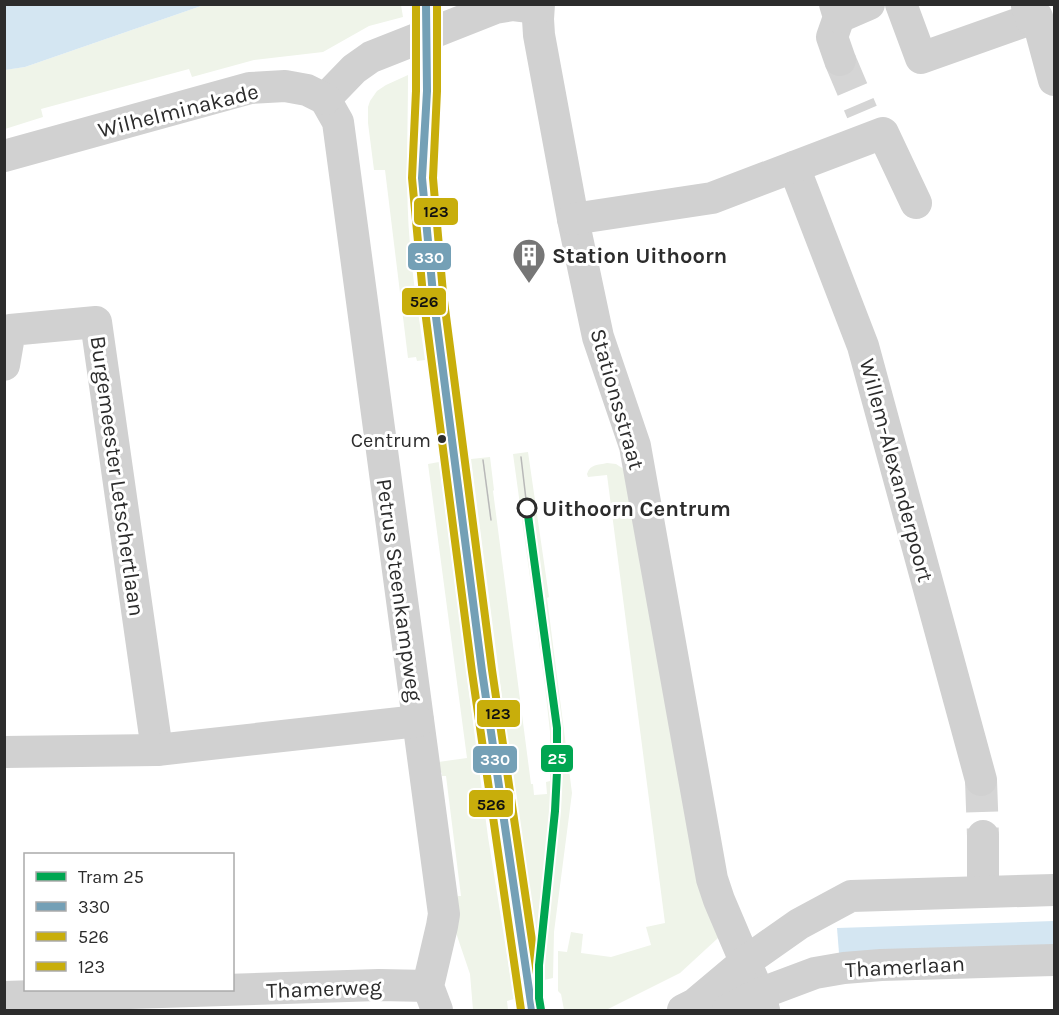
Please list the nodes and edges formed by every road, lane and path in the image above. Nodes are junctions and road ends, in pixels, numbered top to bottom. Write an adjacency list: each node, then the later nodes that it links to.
1 (869, 4): 4 (street)
2 (901, 4): 5 (street)
3 (539, 6): 8 (street); 12 (street, Stationsstraat)
4 (837, 11): 6 (street)
5 (1029, 12): 7 (street)
6 (840, 60)
7 (1054, 80)
8 (325, 99): 9 (street, Wilhelminakade); 14 (street, Petrus Steenkampweg)
9 (4, 156)
10 (794, 167): 11 (street); 12 (street); 17 (street, Willem-Alexanderpoort)
11 (916, 203)
12 (573, 219): 22 (street, Stationsstraat)
13 (4, 365): 15 (street, Burgemeester Letschertlaan)
14 (418, 721): 15 (street); 26 (street, Petrus Steenkampweg)
15 (157, 750): 16 (street)
16 (4, 752)
17 (981, 780)
18 (983, 836): 20 (street)
19 (1054, 890): 20 (street)
20 (983, 892): 22 (street)
21 (1054, 960): 27 (street, Thamerlaan)
22 (745, 962): 27 (street, Stationsstraat); 28 (street)
23 (234, 990): 26 (street, Thamerweg)
24 (192, 991): 25 (street, Thamerweg)
25 (4, 997)
26 (432, 998)
27 (762, 1002): 29 (street, Thamerlaan)
28 (683, 1011)
29 (728, 1011)

